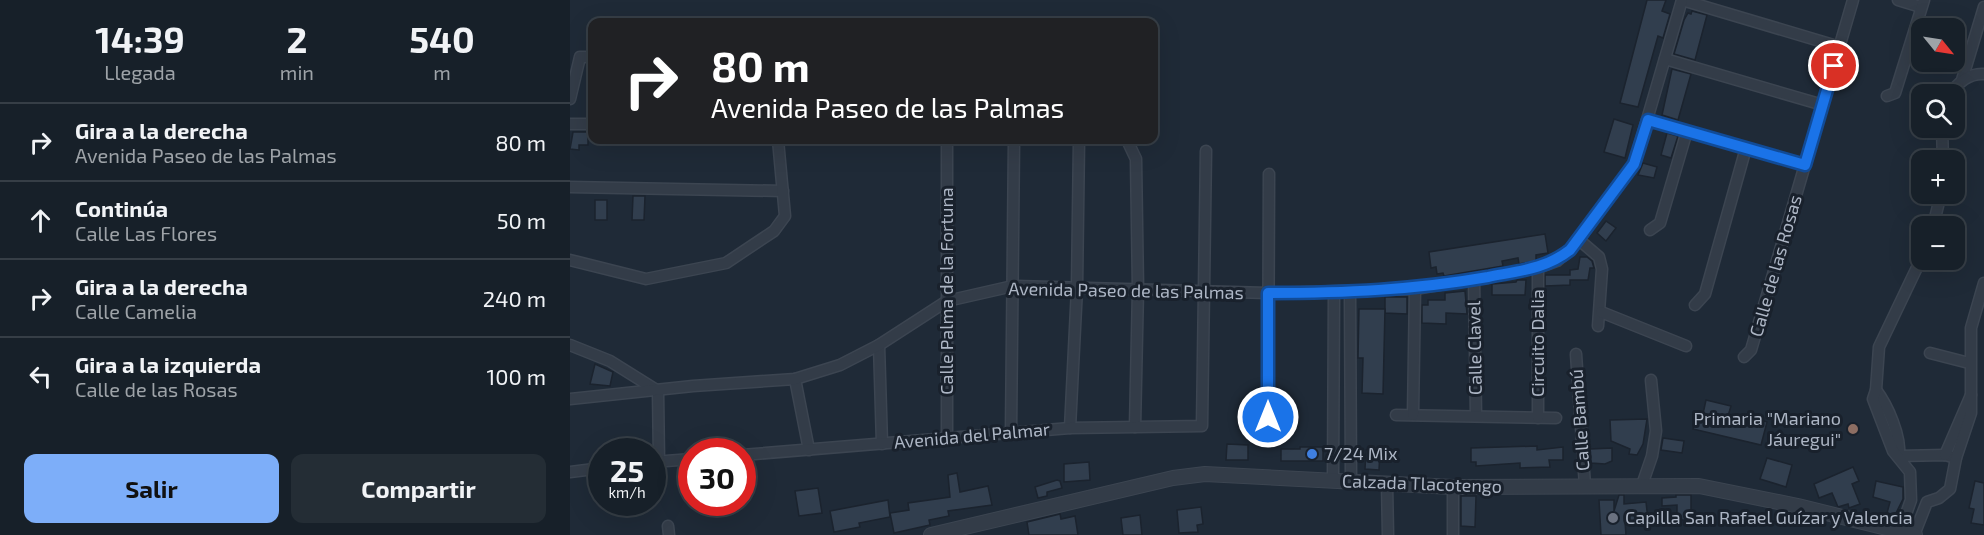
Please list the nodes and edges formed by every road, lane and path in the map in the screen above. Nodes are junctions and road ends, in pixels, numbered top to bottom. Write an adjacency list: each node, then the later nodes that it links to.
1 (1682, 0): 6 (street); 8 (street, Avenida Paseo de las Palmas)
2 (1853, 0): 6 (street, Calle de las Rosas)
3 (1898, 0): 4 (street)
4 (1923, 3): 12 (street)
5 (1984, 7): 10 (street)
6 (1840, 47): 14 (street, Calle de las Rosas)
7 (588, 57): 13 (street)
8 (1665, 59): 14 (street); 15 (street, Avenida Paseo de las Palmas)
9 (1984, 74): 10 (street)
10 (1962, 80): 11 (street)
11 (1958, 84)
12 (1887, 96)
13 (570, 99)
14 (1823, 105): 26 (street, Calle de las Rosas)
15 (1648, 120): 18 (street); 31 (street, Avenida Paseo de las Palmas)
16 (570, 124): 17 (street)
17 (588, 124)
18 (1687, 131): 24 (street); 30 (street)
19 (778, 144): 29 (street)
20 (947, 144): 45 (street, Calle Palma de la Fortuna)
21 (1014, 144): 37 (street)
22 (1079, 144): 38 (street)
23 (1129, 144): 40 (street)
24 (1746, 148): 26 (street); 46 (street)
25 (1206, 151): 41 (street)
26 (1805, 165): 54 (street, Calle de las Rosas)
27 (1269, 174): 43 (street)
28 (570, 187): 29 (street)
29 (783, 191): 32 (street)
30 (1650, 230)
31 (1578, 239): 33 (street, Avenida Paseo de las Palmas); 47 (street)
32 (570, 260)
33 (1538, 268): 35 (street, Avenida Paseo de las Palmas); 64 (street, Circuito Dalia)
34 (1916, 270): 74 (street)
35 (1474, 279): 39 (street, Avenida Paseo de las Palmas); 62 (street, Calle Clavel)
36 (1984, 283): 55 (street)
37 (1012, 286): 38 (street, Avenida Paseo de las Palmas); 45 (street, Avenida Paseo de las Palmas); 68 (street)
38 (1077, 288): 40 (street, Avenida Paseo de las Palmas); 67 (street)
39 (1415, 289): 42 (street, Avenida Paseo de las Palmas); 61 (street)
40 (1138, 290): 41 (street, Avenida Paseo de las Palmas); 66 (street)
41 (1205, 291): 43 (street, Avenida Paseo de las Palmas); 66 (street, Avenida del Palmar)
42 (1350, 292): 44 (street, Avenida Paseo de las Palmas); 79 (street)
43 (1268, 293): 44 (street, Avenida Paseo de las Palmas); 63 (street)
44 (1334, 293): 78 (street)
45 (947, 301): 50 (street, Avenida Paseo de las Palmas); 70 (street, Calle Palma de la Fortuna)
46 (1695, 305)
47 (1601, 312): 48 (street); 51 (street)
48 (1598, 326)
49 (570, 345): 58 (street)
50 (879, 345): 56 (street, Avenida Paseo de las Palmas); 71 (street)
51 (1686, 346)
52 (1930, 353): 55 (street)
53 (1576, 354): 82 (street, Calle Bambú)
54 (1744, 357)
55 (1969, 363): 75 (street)
56 (795, 379): 58 (street, Avenida Paseo de las Palmas); 72 (street)
57 (1651, 380): 81 (street)
58 (658, 391): 59 (street, Avenida Paseo de las Palmas); 69 (street)
59 (570, 399)
60 (1396, 415): 61 (street, Circuito Dalia)
61 (1413, 415): 62 (street, Circuito Dalia)
62 (1476, 416): 64 (street, Circuito Dalia)
63 (1268, 417)
64 (1538, 418): 65 (street, Circuito Dalia)
65 (1556, 418)
66 (1135, 427): 67 (street, Avenida del Palmar)
67 (1070, 428): 68 (street, Avenida del Palmar)
68 (1011, 433): 70 (street, Avenida del Palmar)
69 (657, 438)
70 (947, 438): 71 (street, Avenida del Palmar)
71 (882, 444): 72 (street, Avenida del Palmar)
72 (809, 450): 73 (street, Avenida del Palmar)
73 (756, 454)
74 (1899, 456): 75 (street); 84 (street)
75 (1950, 457): 85 (street)
76 (588, 470): 77 (street)
77 (570, 472)
78 (1333, 481): 79 (street, Calzada Tlacotengo); 87 (street, Calzada Tlacotengo)
79 (1350, 481): 80 (street, Calzada Tlacotengo)
80 (1387, 483): 83 (street, Calzada Tlacotengo); 88 (street)
81 (1642, 484): 82 (street, Calzada Tlacotengo); 86 (street, Calzada Tlacotengo)
82 (1585, 486): 83 (street, Calzada Tlacotengo)
83 (1453, 487): 89 (street)
84 (1912, 493): 85 (street); 86 (street)
85 (1927, 502): 86 (street)
86 (1910, 534)
87 (931, 535)
88 (1388, 535)
89 (1453, 535)

